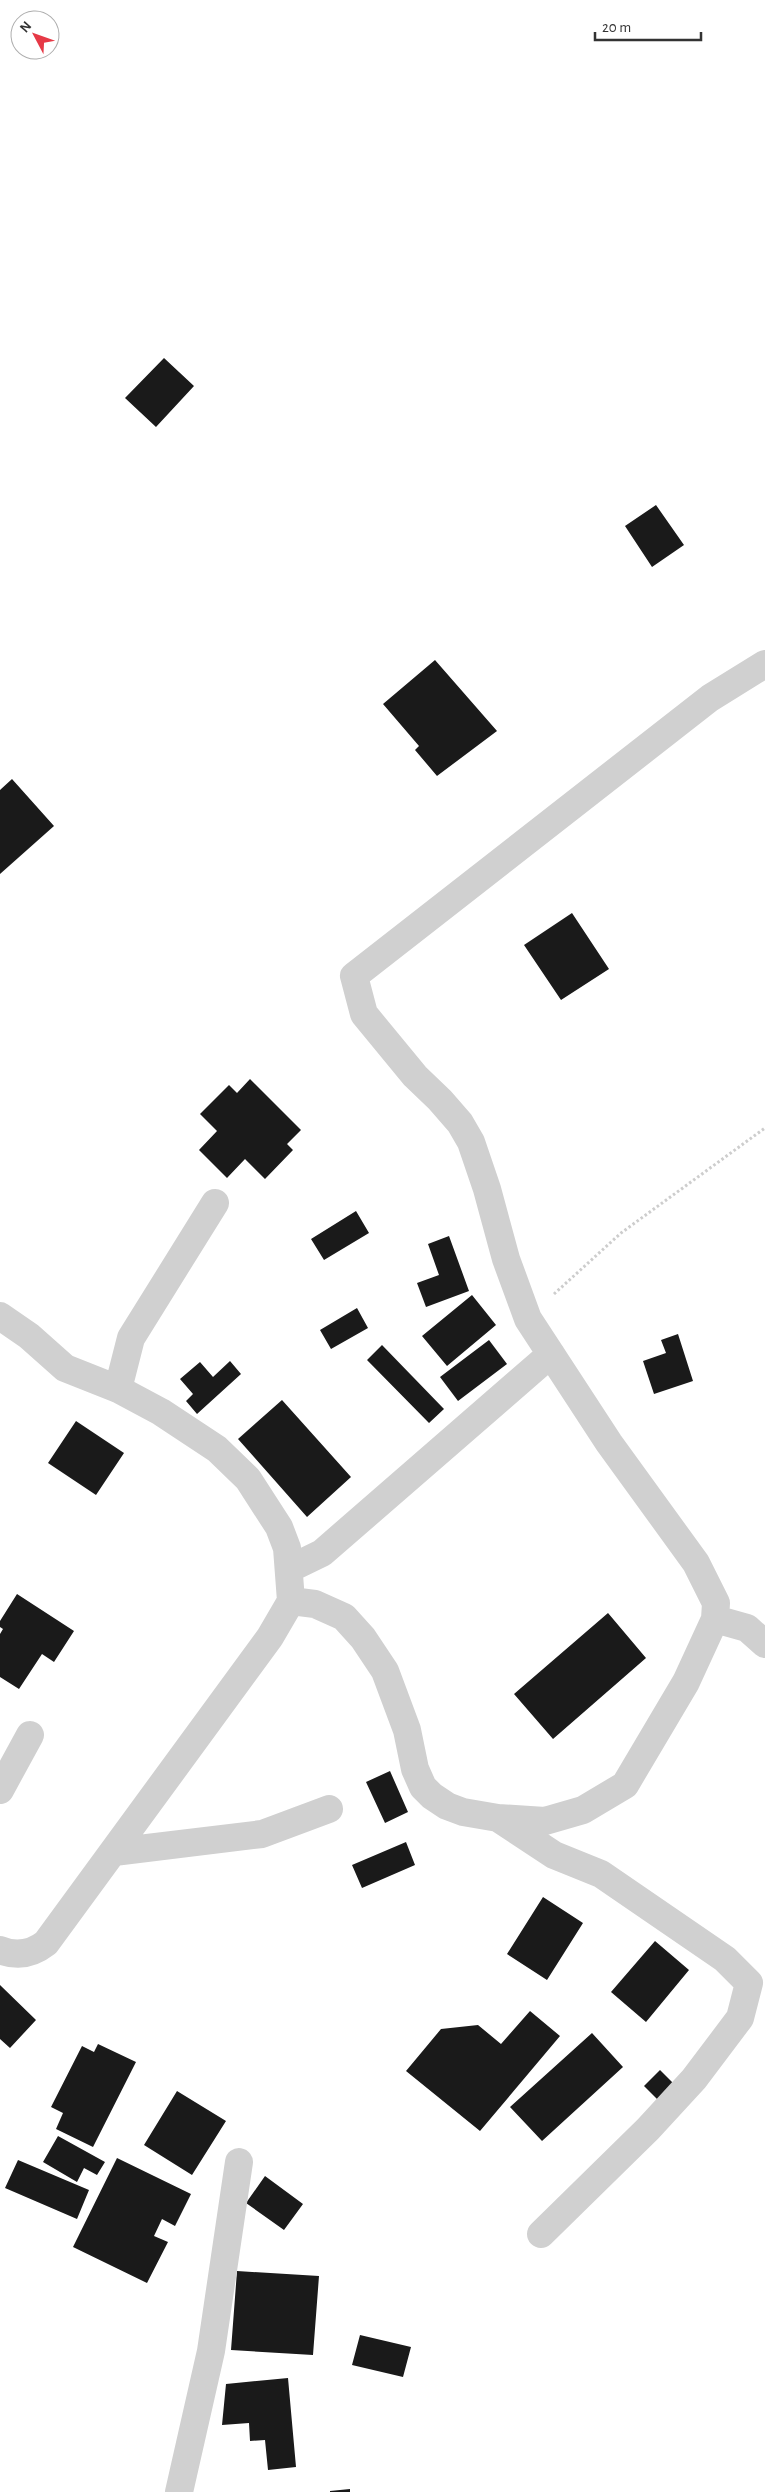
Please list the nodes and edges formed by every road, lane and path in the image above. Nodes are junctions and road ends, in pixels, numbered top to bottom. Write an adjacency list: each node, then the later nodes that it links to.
1 (765, 664): 5 (street)
2 (765, 1128): 5 (path)
3 (215, 1203): 7 (street)
4 (0, 1316): 7 (street)
5 (528, 1319): 6 (street)
6 (551, 1354): 8 (street); 10 (street)
7 (118, 1389): 8 (street)
8 (289, 1569): 9 (street)
9 (291, 1601): 15 (street); 16 (street)
10 (715, 1619): 11 (street); 15 (street)
11 (765, 1644)
12 (30, 1735): 13 (street)
13 (0, 1790)
14 (329, 1809): 16 (street)
15 (498, 1818): 19 (street)
16 (114, 1852): 17 (street)
17 (0, 1950)
18 (240, 2162): 20 (street)
19 (541, 2234)
20 (179, 2492)

